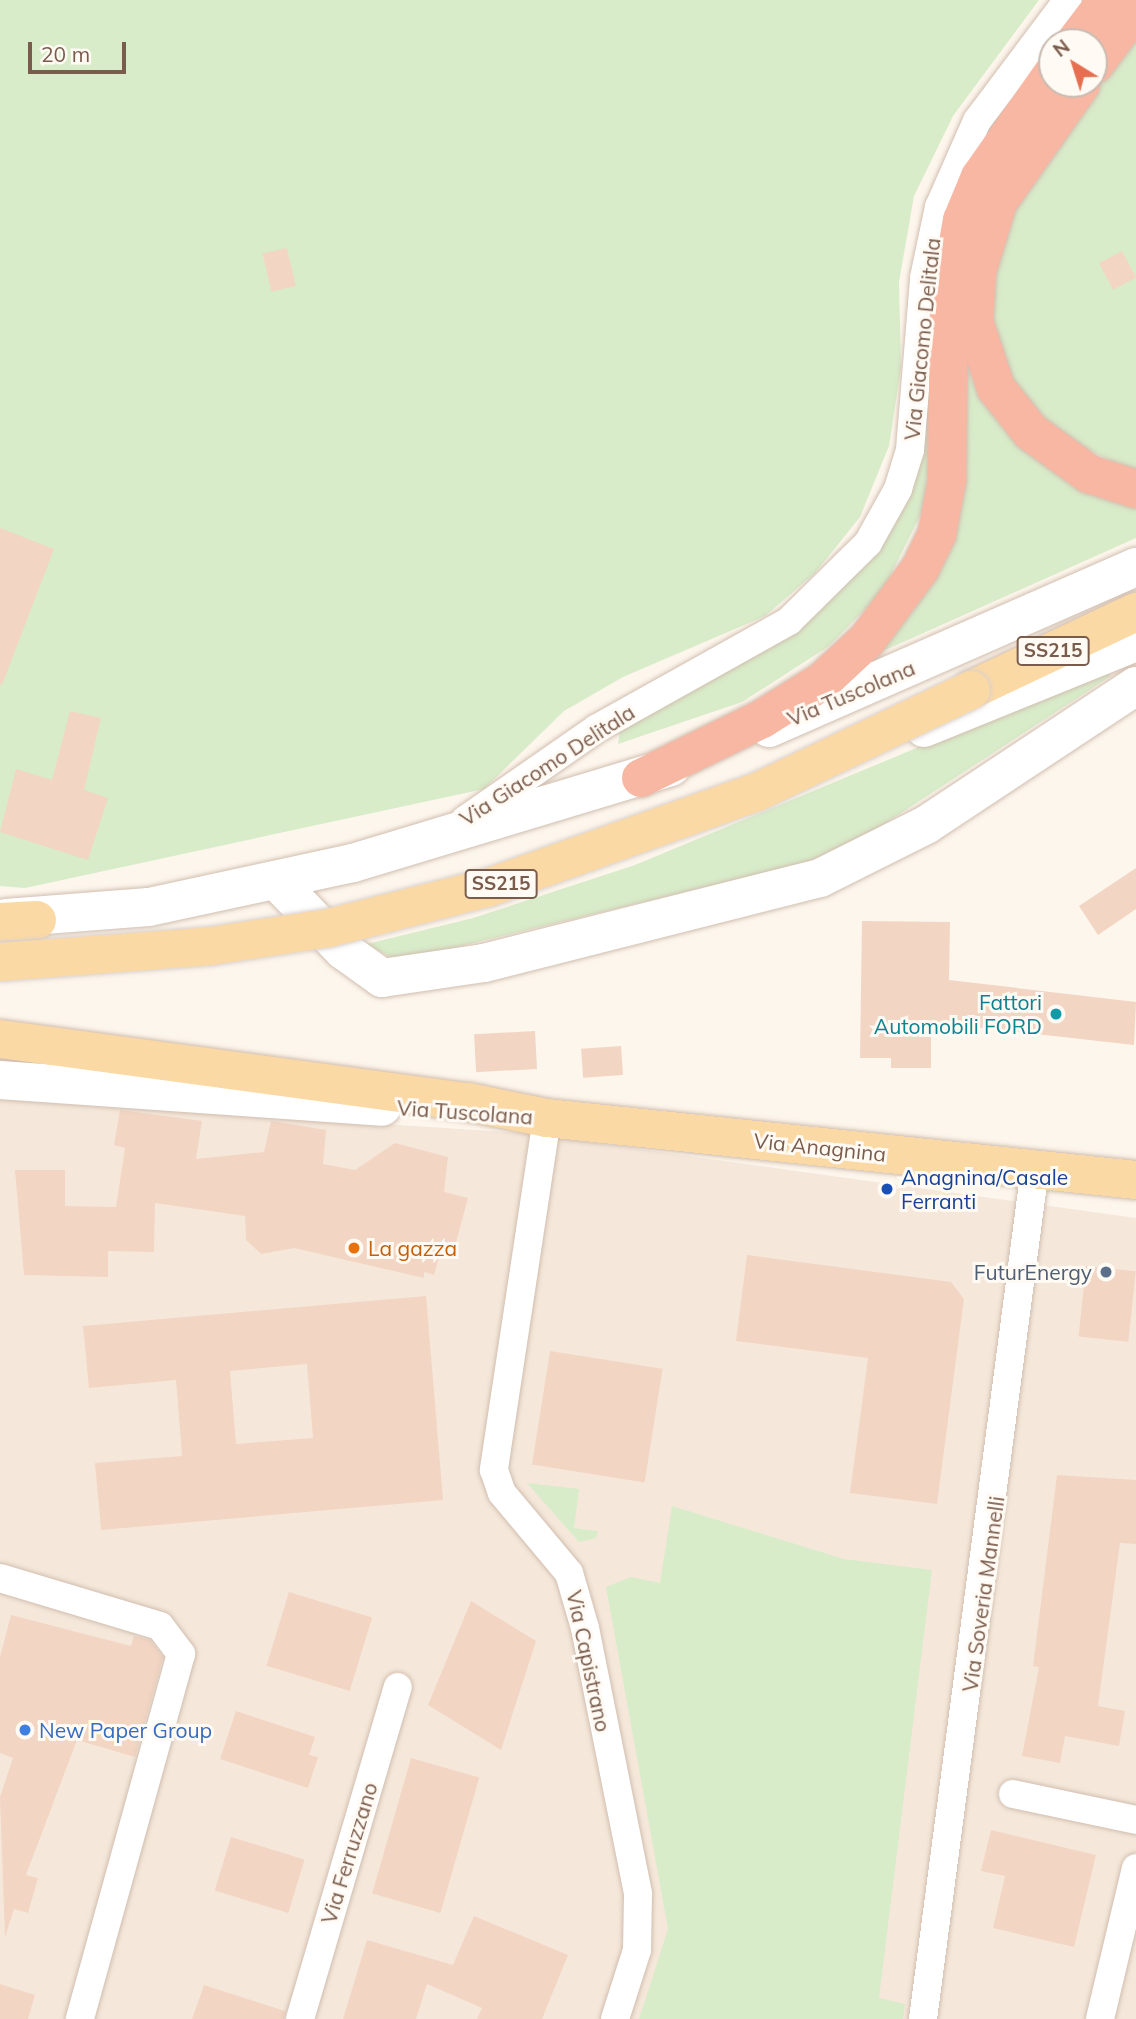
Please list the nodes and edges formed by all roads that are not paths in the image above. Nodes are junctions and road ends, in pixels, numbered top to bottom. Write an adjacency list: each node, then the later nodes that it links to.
1 (1068, 0): 15 (street, Via Giacomo Delitala)
2 (1107, 0): 4 (highway)
3 (1136, 9): 5 (highway)
4 (1086, 28)
5 (1108, 46)
6 (1038, 93): 14 (highway)
7 (1070, 98): 8 (highway)
8 (1136, 489)
9 (1136, 567): 14 (main road, Via Tuscolana)
10 (1136, 612): 13 (main road, SS215, bridge)
11 (1136, 642): 13 (main road)
12 (1136, 686): 16 (main road)
13 (824, 762): 18 (main road, SS215, bridge)
14 (641, 778): 15 (main road, Via Tuscolana)
15 (422, 844): 16 (main road, Via Tuscolana)
16 (276, 880): 17 (main road, Via Tuscolana)
17 (12, 920)
18 (0, 962)
19 (0, 1039): 21 (main road, Via Tuscolana)
20 (0, 1080): 21 (main road, Via Tuscolana)
21 (547, 1118): 22 (main road, Via Anagnina); 31 (street, Via Capistrano)
22 (1035, 1168): 23 (main road, Via Anagnina); 32 (street, Via Soveria Mannelli)
23 (1136, 1180)
24 (0, 1578): 29 (street)
25 (398, 1687): 30 (street, Via Ferruzzano)
26 (1013, 1794): 27 (street)
27 (1136, 1820)
28 (1136, 1868): 33 (street)
29 (80, 2019)
30 (300, 2019)
31 (615, 2019)
32 (923, 2019)
33 (1100, 2019)

